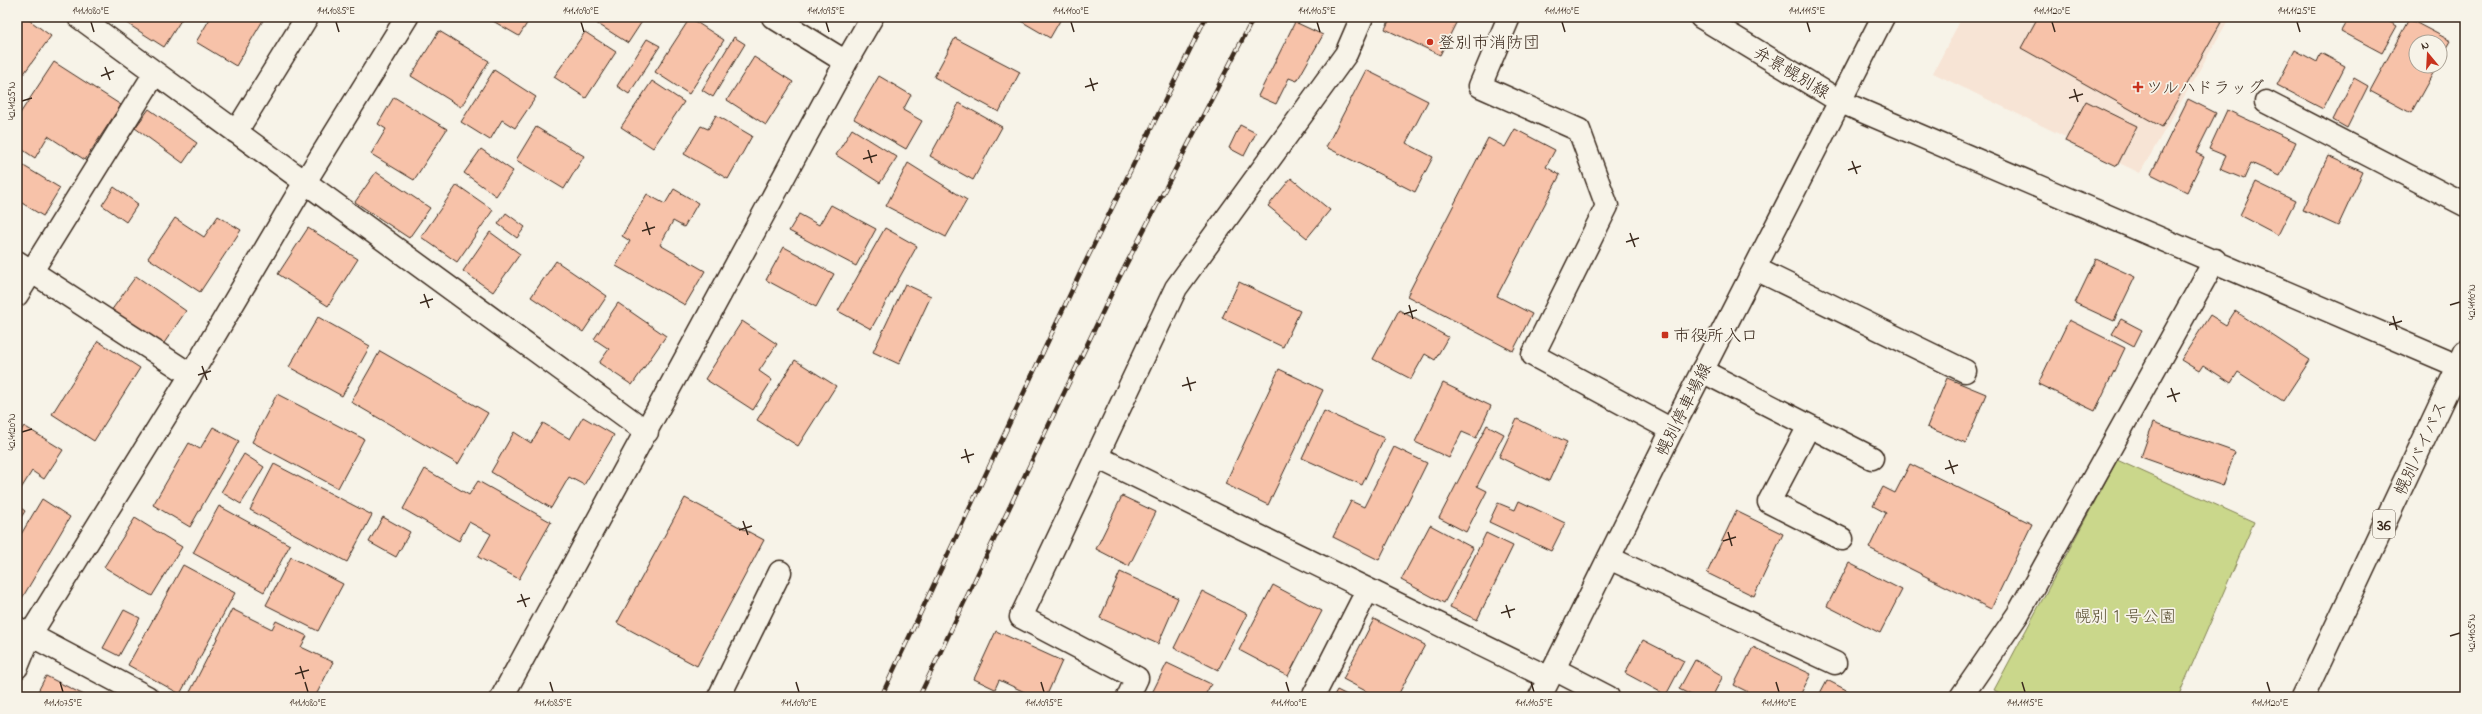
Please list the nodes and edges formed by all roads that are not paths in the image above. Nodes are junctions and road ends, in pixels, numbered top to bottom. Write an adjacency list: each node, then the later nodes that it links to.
1 (79, 17): 11 (main road)
2 (307, 17): 14 (main road)
3 (407, 17): 15 (main road)
4 (774, 17): 10 (main road)
5 (872, 17): 10 (main road)
6 (1362, 17): 28 (main road)
7 (1509, 17): 26 (main road)
8 (1701, 17): 12 (main road, 弁景幌別線)
9 (1884, 17): 12 (main road, 弁景幌別線)
10 (846, 62): 27 (main road)
11 (155, 73): 14 (main road); 18 (main road)
12 (1842, 102): 17 (main road); 19 (main road, 幌別停車場線)
13 (2266, 102): 16 (main road)
14 (236, 132): 15 (main road)
15 (305, 182): 24 (main road); 27 (main road)
16 (2465, 205)
17 (2215, 260): 21 (main road); 45 (main road)
18 (24, 266): 20 (main road); 24 (main road)
19 (1756, 268): 22 (main road, 幌別停車場線); 23 (main road)
20 (17, 295)
21 (2462, 359): 46 (main road, 幌別バイパス / 36)
22 (1702, 371): 25 (main road); 26 (main road, 幌別停車場線)
23 (1965, 371)
24 (191, 376): 34 (main road)
25 (1809, 426): 29 (main road); 30 (main road)
26 (1672, 430): 31 (main road, 幌別停車場線)
27 (647, 432): 39 (main road)
28 (1097, 458): 33 (main road); 41 (main road)
29 (1872, 458)
30 (1842, 539)
31 (1609, 558): 35 (main road); 37 (main road, 幌別停車場線)
32 (780, 572): 40 (main road)
33 (1367, 591): 37 (main road); 42 (main road)
34 (24, 631): 36 (main road); 38 (main road)
35 (1835, 663)
36 (17, 667)
37 (1551, 673): 43 (main road, 幌別停車場線); 44 (main road)
38 (146, 697)
39 (502, 697)
40 (719, 697)
41 (1128, 697)
42 (1313, 697)
43 (1540, 697)
44 (1608, 697)
45 (1961, 697)
46 (2303, 697)

